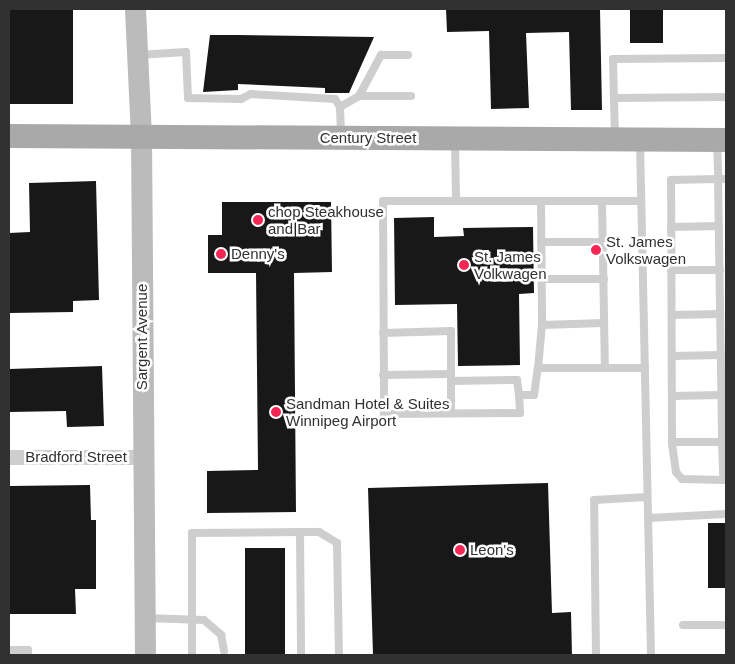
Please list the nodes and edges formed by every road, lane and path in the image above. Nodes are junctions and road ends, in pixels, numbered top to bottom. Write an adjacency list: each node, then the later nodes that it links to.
1 (137, 12): 2 (main road, Sargent Avenue)
2 (138, 55): 9 (lane); 11 (main road, Sargent Avenue)
3 (408, 55): 5 (lane)
4 (726, 58): 8 (lane)
5 (360, 96): 6 (lane); 9 (lane)
6 (411, 96)
7 (726, 97): 8 (lane)
8 (614, 98): 14 (lane)
9 (340, 107): 12 (lane)
10 (9, 136): 11 (main road, Century Street)
11 (141, 136): 12 (main road, Century Street); 49 (main road, Sargent Avenue)
12 (341, 138): 13 (main road, Century Street)
13 (455, 138): 14 (main road, Century Street); 18 (lane)
14 (615, 140): 15 (main road, Century Street)
15 (640, 140): 16 (main road, Century Street); 19 (lane)
16 (722, 140): 17 (lane)
17 (722, 179): 22 (lane); 23 (lane)
18 (456, 201): 20 (lane); 34 (lane)
19 (641, 201): 21 (lane); 39 (lane)
20 (541, 202): 21 (lane); 24 (lane)
21 (602, 202): 25 (lane)
22 (719, 226): 23 (lane); 27 (lane)
23 (671, 227): 26 (lane)
24 (542, 242): 25 (lane); 28 (lane)
25 (603, 242): 29 (lane)
26 (671, 270): 27 (lane); 31 (lane)
27 (720, 270): 30 (lane)
28 (542, 279): 29 (lane); 33 (lane)
29 (604, 279): 32 (lane)
30 (720, 314): 31 (lane); 35 (lane)
31 (672, 315): 36 (lane)
32 (604, 323): 33 (lane); 38 (lane)
33 (542, 325): 37 (lane)
34 (383, 333): 40 (lane); 41 (lane)
35 (721, 355): 36 (lane); 43 (lane)
36 (672, 356): 44 (lane)
37 (538, 368): 38 (lane); 42 (lane)
38 (605, 368): 39 (lane)
39 (645, 368): 51 (lane)
40 (383, 374): 41 (lane); 45 (lane)
41 (451, 377): 42 (lane); 45 (lane)
42 (519, 395): 45 (lane)
43 (722, 395): 44 (lane); 47 (lane)
44 (672, 396): 46 (lane)
45 (451, 413)
46 (672, 442): 47 (lane); 50 (lane)
47 (724, 442): 50 (lane)
48 (9, 457): 49 (street, Bradford Street)
49 (143, 458): 55 (main road, Sargent Avenue)
50 (725, 480)
51 (647, 497): 53 (lane); 66 (lane)
52 (726, 514): 53 (lane)
53 (648, 518): 67 (lane)
54 (300, 532): 56 (lane); 64 (lane); 65 (lane)
55 (144, 618): 56 (lane); 62 (main road, Sargent Avenue)
56 (192, 618): 60 (lane); 63 (lane)
57 (683, 625): 58 (lane)
58 (726, 625)
59 (9, 650): 61 (lane)
60 (224, 651)
61 (28, 655)
62 (145, 655)
63 (192, 655)
64 (301, 655)
65 (339, 655)
66 (596, 655)
67 (651, 655)

